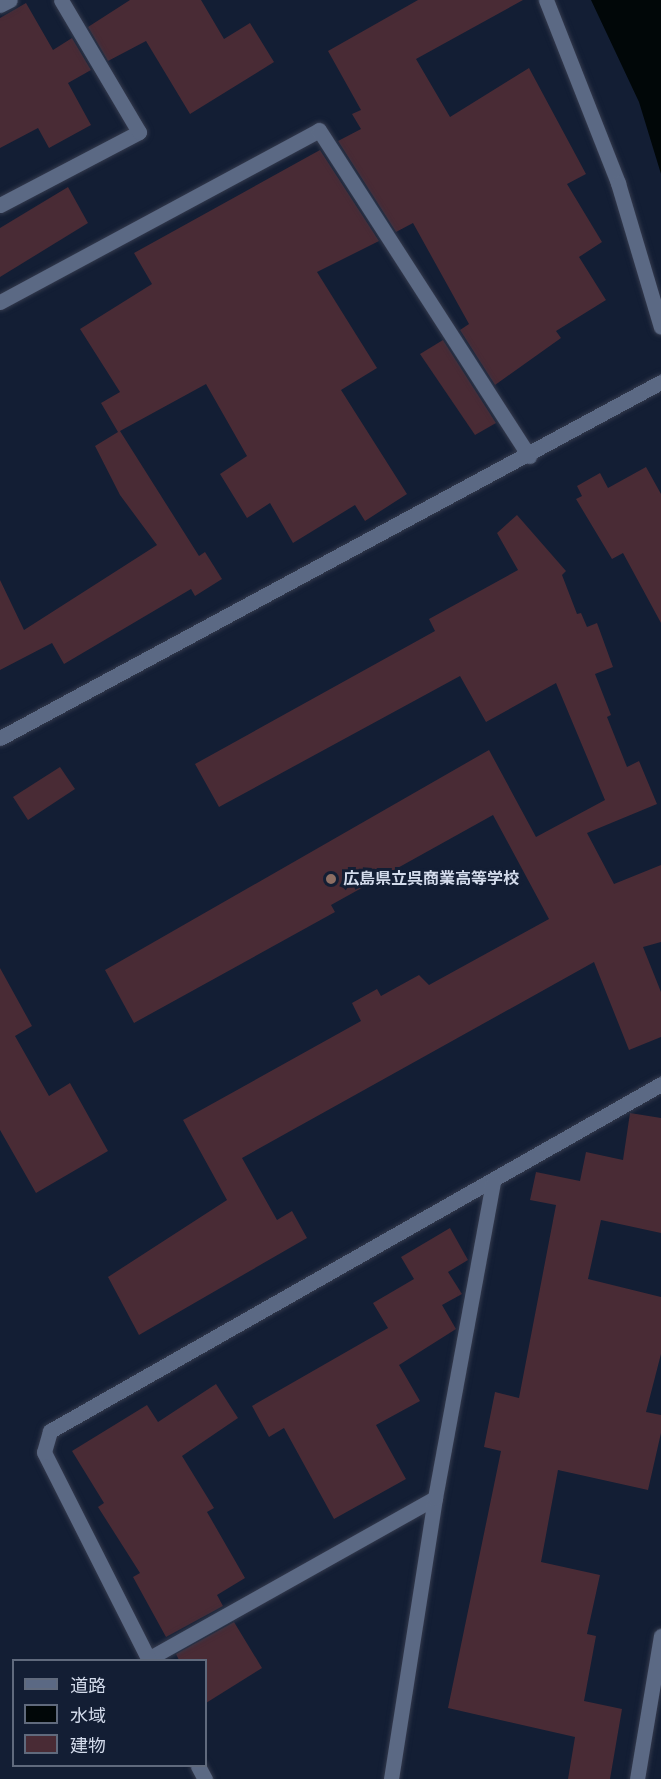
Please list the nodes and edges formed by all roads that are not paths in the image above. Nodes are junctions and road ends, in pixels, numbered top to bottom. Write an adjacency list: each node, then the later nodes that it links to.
1 (10, 0): 4 (street)
2 (61, 0): 5 (street)
3 (546, 0): 7 (street)
4 (0, 5)
5 (0, 205)
6 (0, 302): 9 (street)
7 (661, 327)
8 (661, 382): 9 (street)
9 (529, 456): 10 (street)
10 (0, 738)
11 (661, 1084): 12 (street)
12 (493, 1182): 13 (street); 15 (street)
13 (435, 1498): 16 (street); 17 (street)
14 (661, 1636): 18 (street)
15 (148, 1659)
16 (150, 1659)
17 (391, 1779)
18 (637, 1779)

